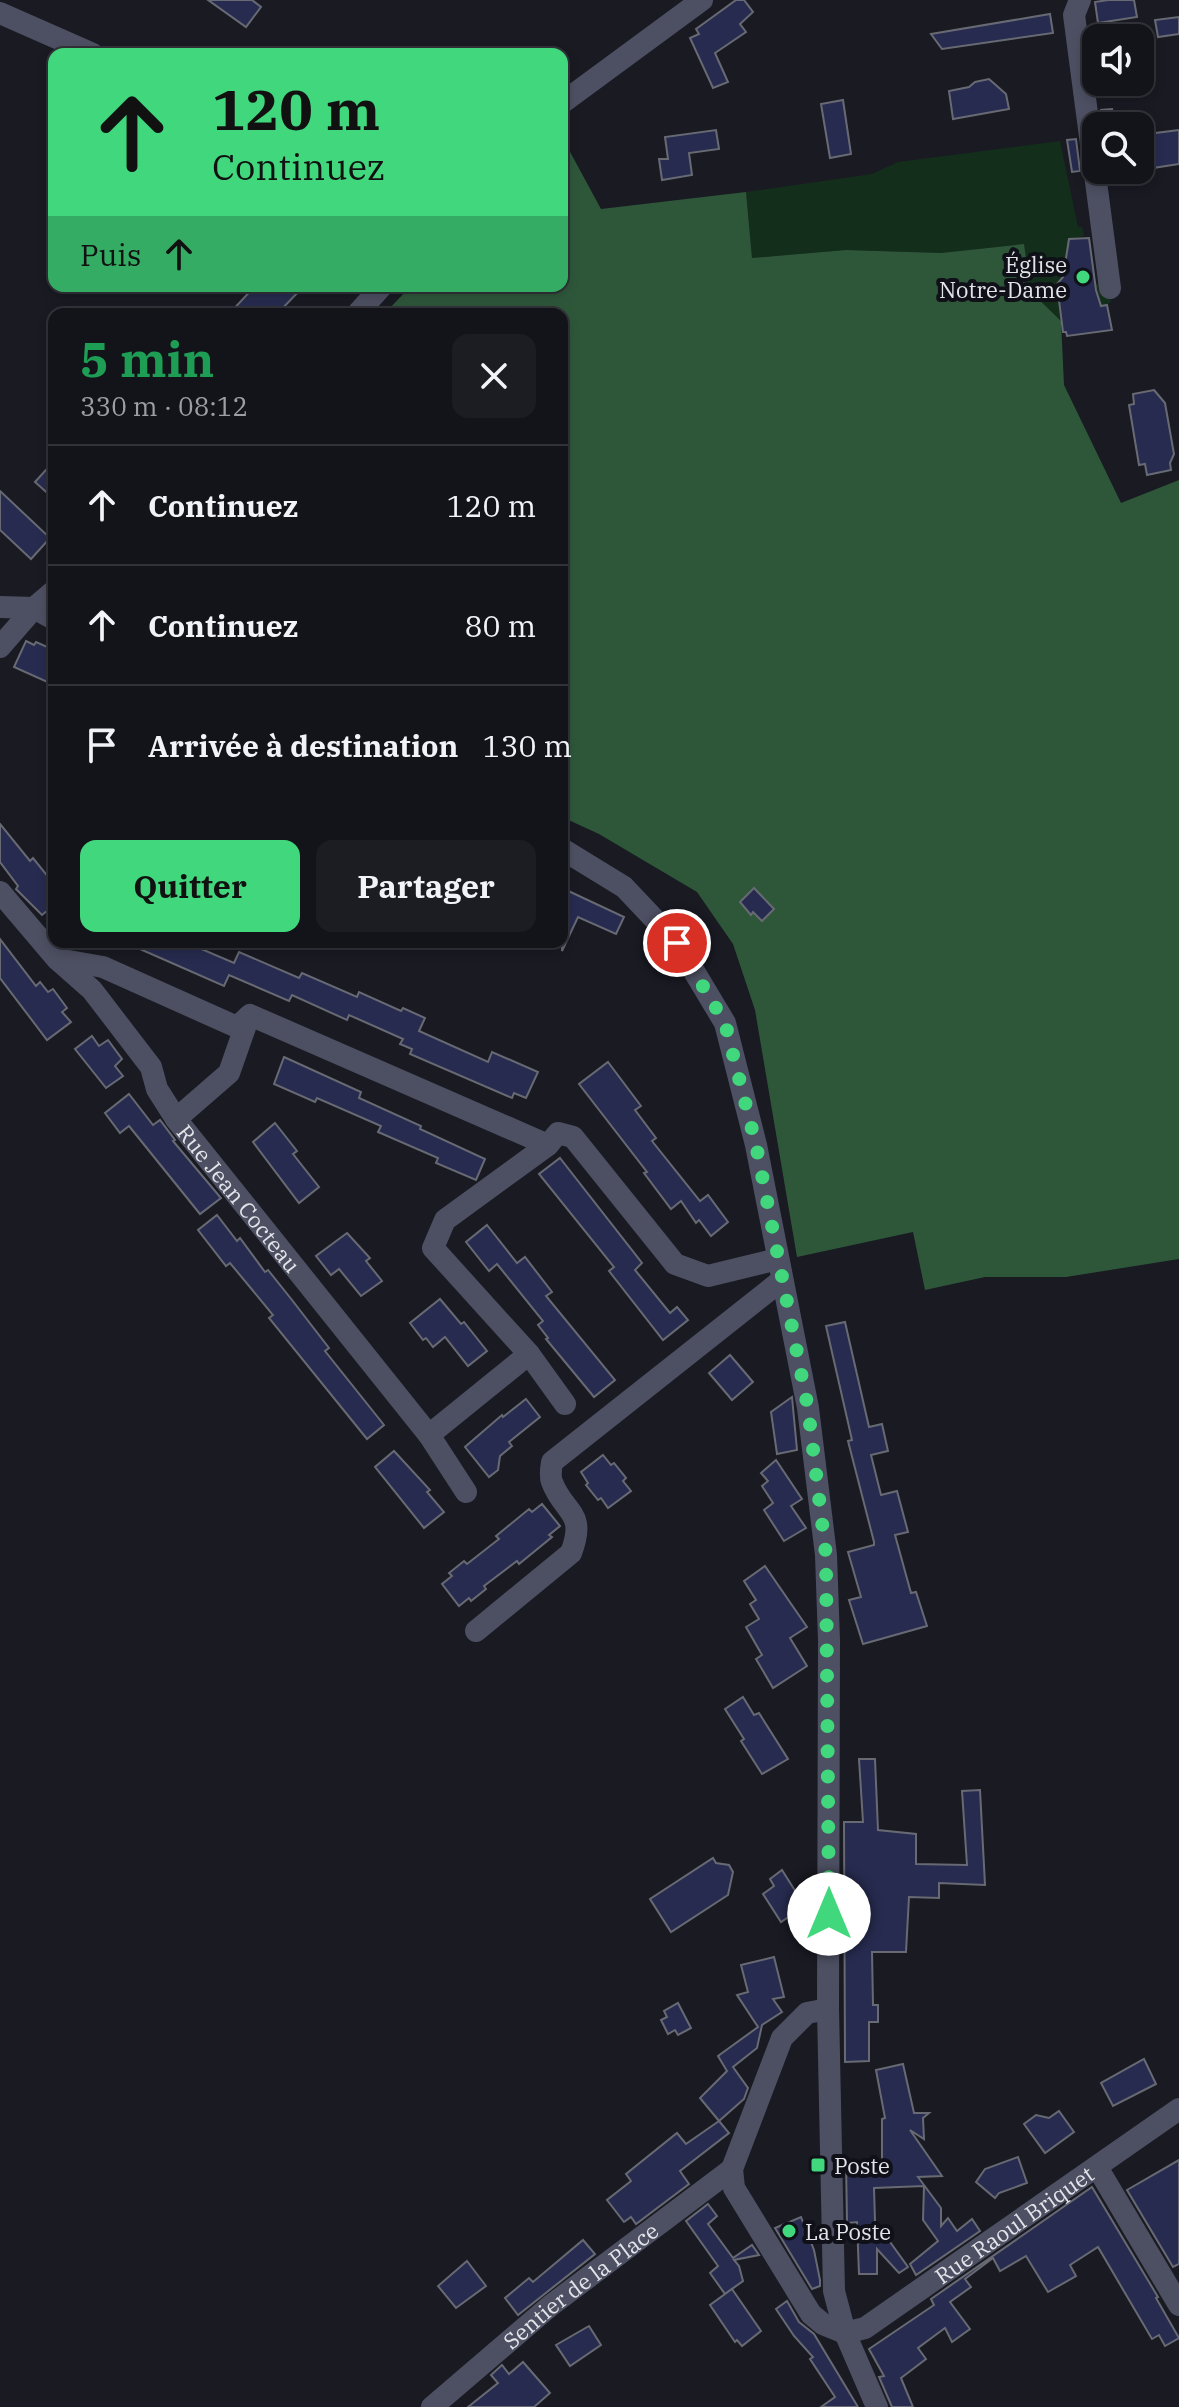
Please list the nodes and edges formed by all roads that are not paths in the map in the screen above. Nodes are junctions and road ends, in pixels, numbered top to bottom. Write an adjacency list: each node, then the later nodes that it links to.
1 (702, 0): 5 (street)
2 (1080, 0): 6 (street)
3 (0, 13): 4 (street)
4 (79, 48)
5 (568, 99)
6 (1110, 288)
7 (377, 292): 8 (street)
8 (362, 308)
9 (48, 596): 11 (street)
10 (0, 607): 11 (street)
11 (34, 608): 12 (street); 13 (street)
12 (48, 616)
13 (0, 647)
14 (568, 853): 20 (street)
15 (0, 892): 16 (street, Rue Jean Cocteau)
16 (57, 959): 17 (street); 18 (street, Rue Jean Cocteau)
17 (250, 1015): 18 (street); 19 (street)
18 (176, 1119): 23 (street, Rue Jean Cocteau)
19 (548, 1145): 20 (street); 21 (street)
20 (780, 1269): 25 (street); 26 (street)
21 (529, 1354): 22 (street); 23 (street)
22 (565, 1404)
23 (429, 1435): 24 (street, Rue Jean Cocteau)
24 (466, 1492)
25 (476, 1631)
26 (828, 2009): 29 (street); 31 (street)
27 (1179, 2109): 28 (street, Rue Raoul Briquet)
28 (1097, 2167): 30 (street); 31 (street, Rue Raoul Briquet)
29 (732, 2169): 31 (street); 32 (street, Sentier de la Place)
30 (1179, 2305)
31 (845, 2333): 33 (street)
32 (432, 2407)
33 (877, 2407)

